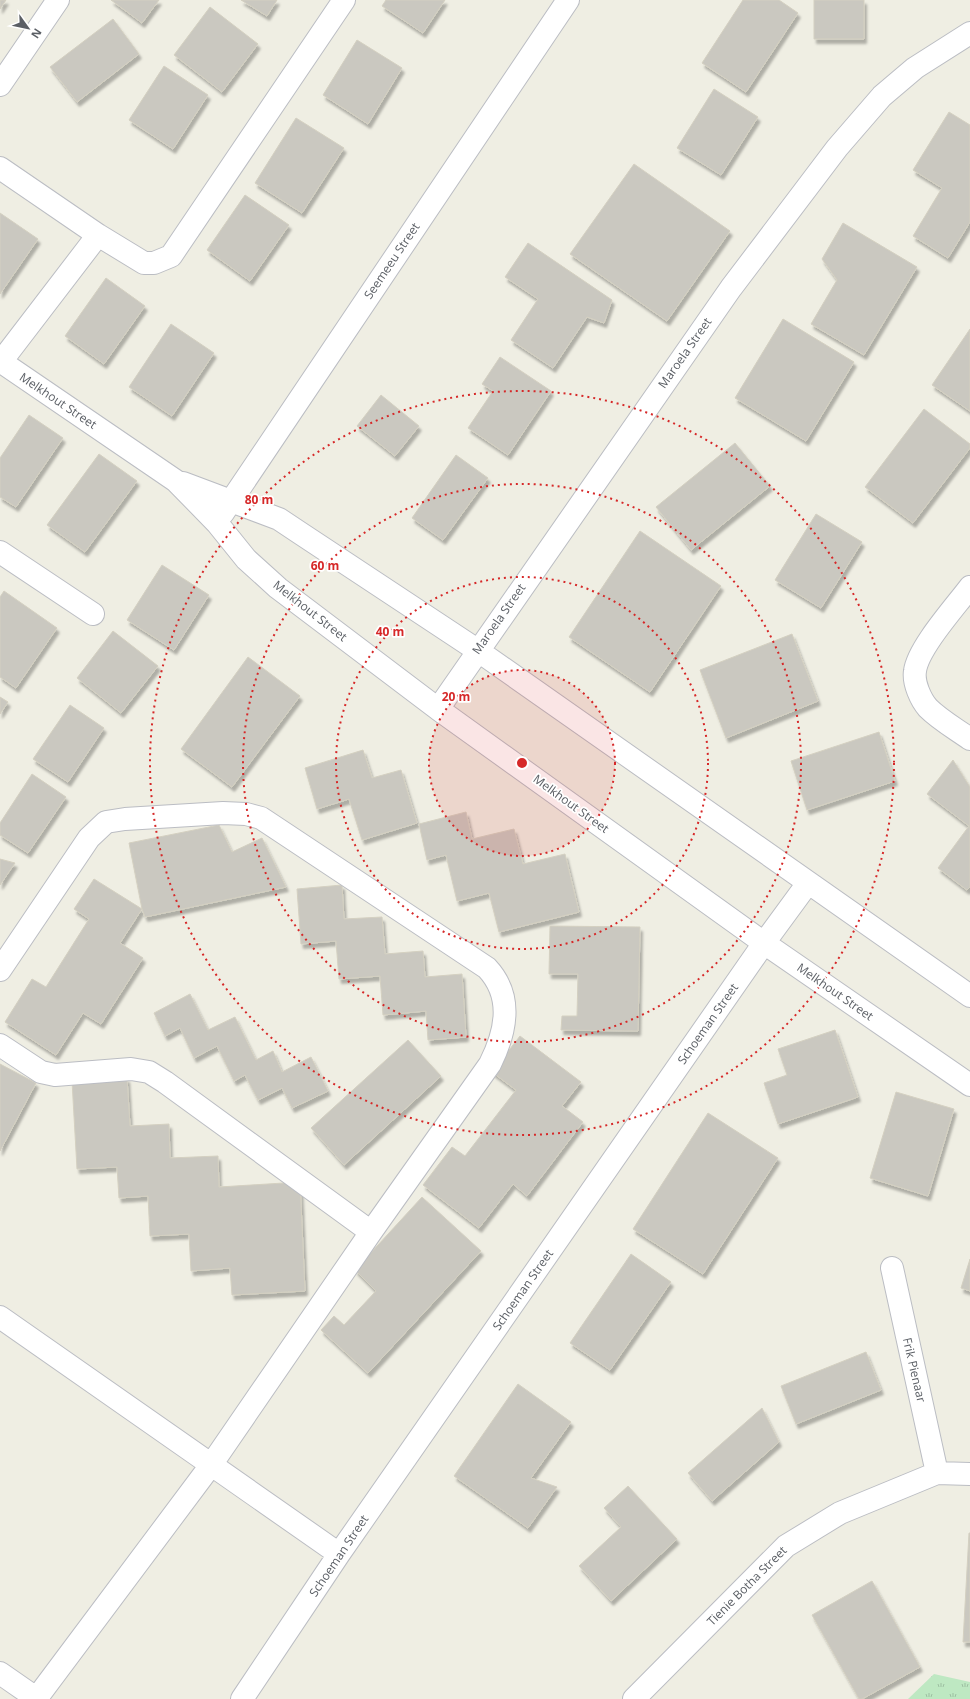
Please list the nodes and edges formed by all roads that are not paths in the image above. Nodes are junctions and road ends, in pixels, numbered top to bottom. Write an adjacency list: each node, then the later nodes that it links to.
1 (58, 0): 5 (street)
2 (344, 0): 7 (street)
3 (568, 0): 10 (street, Seemeeu Street)
4 (970, 33): 15 (street, Maroela Street)
5 (0, 84)
6 (0, 168): 7 (street)
7 (98, 235): 8 (street)
8 (0, 362): 9 (street, Melkhout Street)
9 (176, 481): 10 (street, Melkhout Street); 11 (street, Melkhout Street)
10 (231, 501): 11 (street, Seemeeu Street); 15 (street, Melkhout Street)
11 (217, 523): 16 (street, Melkhout Street)
12 (0, 552): 14 (street)
13 (970, 588): 17 (street)
14 (93, 614)
15 (477, 650): 16 (street, Maroela Street); 18 (street, Melkhout Street)
16 (438, 708): 19 (street, Melkhout Street)
17 (970, 739)
18 (808, 883): 19 (street, Schoeman Street); 21 (street, Melkhout Street)
19 (764, 943): 23 (street, Melkhout Street); 30 (street, Schoeman Street)
20 (0, 970): 24 (street)
21 (970, 996)
22 (0, 1045): 24 (street)
23 (970, 1085)
24 (370, 1232): 27 (street)
25 (892, 1268): 28 (street, Frik Pienaar)
26 (0, 1317): 27 (street)
27 (211, 1465): 30 (street); 32 (street)
28 (937, 1473): 29 (street, Tienie Botha Street); 34 (street, Tienie Botha Street)
29 (970, 1474)
30 (339, 1554): 33 (street, Schoeman Street)
31 (0, 1673): 32 (street)
32 (36, 1698)
33 (242, 1699)
34 (634, 1699)

